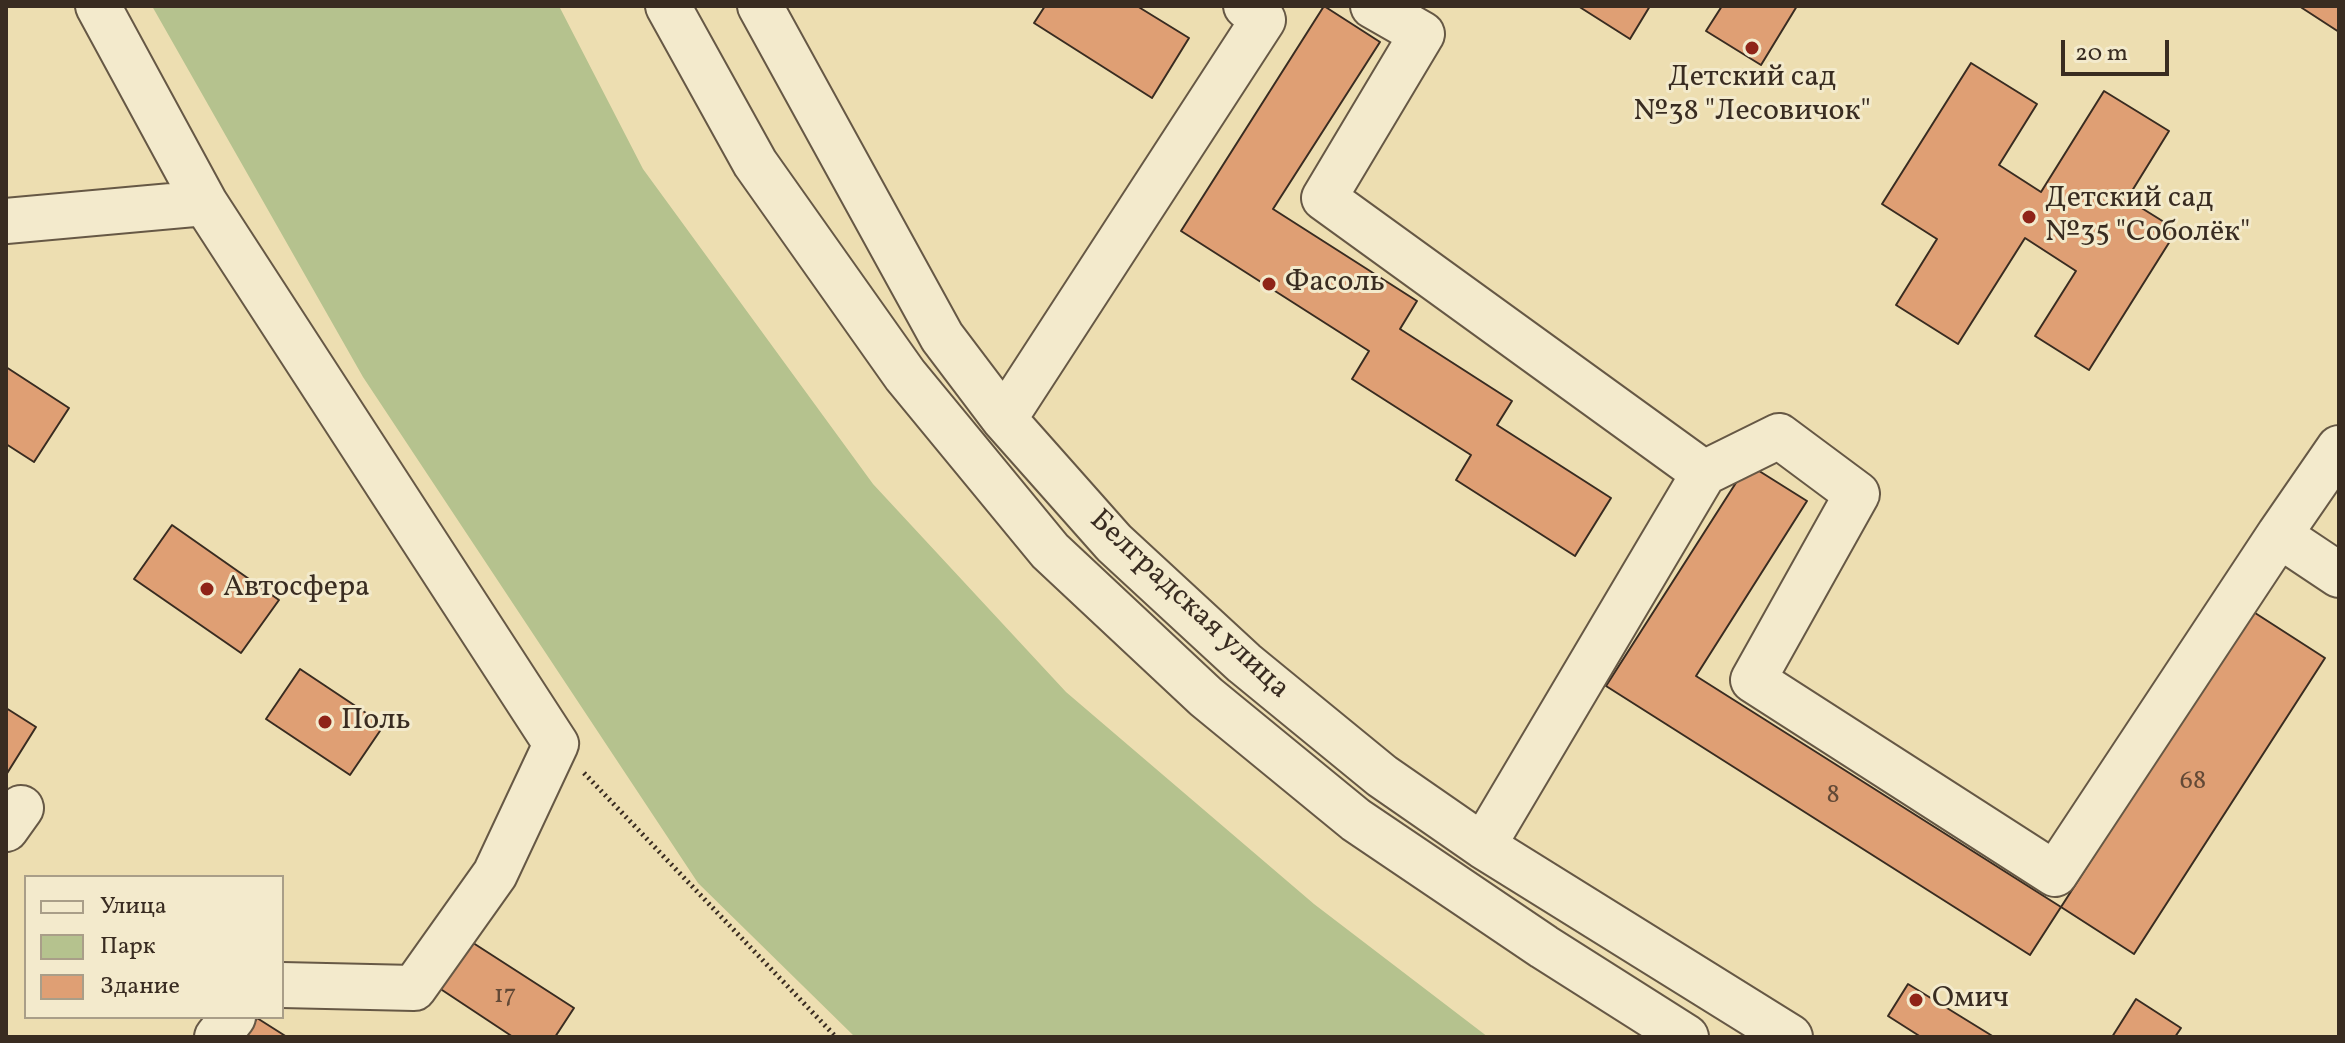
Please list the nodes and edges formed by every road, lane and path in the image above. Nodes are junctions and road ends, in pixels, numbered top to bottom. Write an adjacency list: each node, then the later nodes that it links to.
1 (98, 6): 6 (street)
2 (668, 6): 19 (street, Белградская улица)
3 (760, 6): 8 (street, Белградская улица)
4 (1373, 6): 10 (street)
5 (1262, 11): 8 (street)
6 (205, 203): 7 (street); 13 (street)
7 (6, 221)
8 (1004, 419): 14 (street, Белградская улица)
9 (2339, 448): 11 (street)
10 (1704, 473): 11 (street); 14 (street)
11 (2279, 535): 12 (street)
12 (2339, 575)
13 (556, 744): 15 (street); 18 (path)
14 (1483, 846): 20 (street, Белградская улица)
15 (284, 985)
16 (231, 1019): 17 (street)
17 (217, 1037)
18 (836, 1037)
19 (1686, 1037)
20 (1790, 1037)

